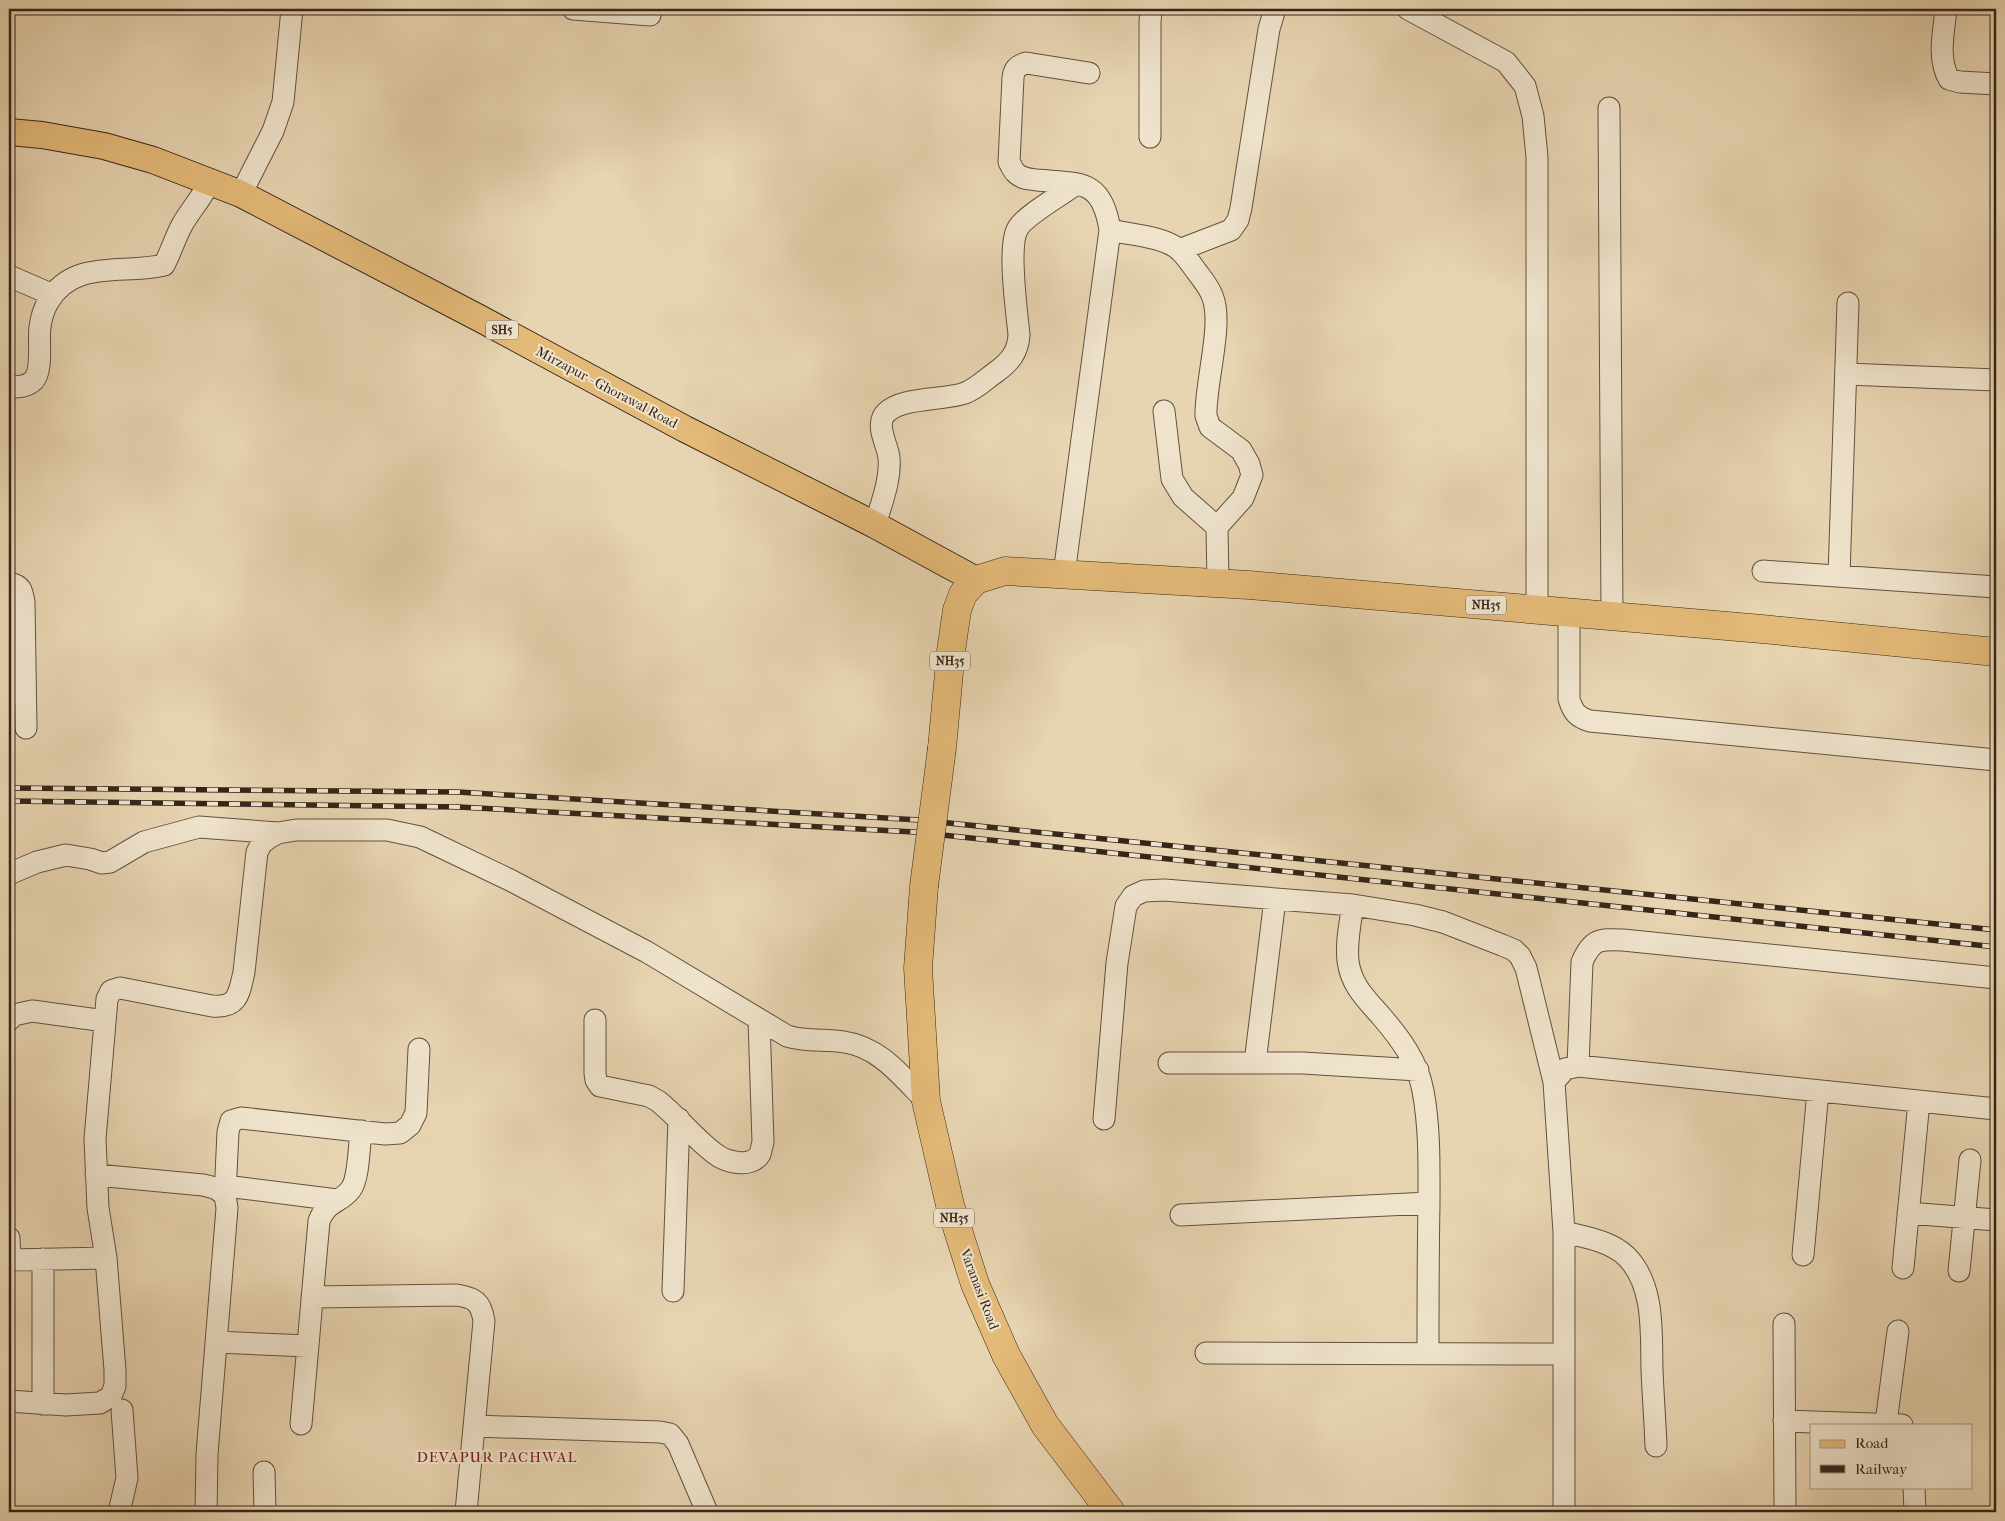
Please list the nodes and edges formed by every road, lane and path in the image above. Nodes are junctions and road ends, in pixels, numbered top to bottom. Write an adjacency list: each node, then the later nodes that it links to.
1 (292, 9): 15 (street)
2 (574, 9): 7 (street)
3 (1153, 9): 12 (street)
4 (1274, 9): 17 (street)
5 (1408, 9): 34 (street)
6 (1946, 9): 9 (street)
7 (650, 15)
8 (1089, 73): 14 (street)
9 (1996, 84)
10 (1609, 108): 36 (street)
11 (9, 132): 13 (main road, Mirzapur - Ghorawal Road / SH5)
12 (1150, 137)
13 (210, 181): 15 (main road, Mirzapur - Ghorawal Road / SH5); 19 (street)
14 (1076, 184): 16 (street); 25 (street)
15 (241, 194): 25 (main road, Mirzapur - Ghorawal Road / SH5)
16 (1110, 230): 17 (street); 28 (street)
17 (1179, 250): 26 (street)
18 (9, 276): 19 (street)
19 (53, 295): 23 (street)
20 (1848, 303): 21 (street)
21 (1846, 374): 22 (street); 29 (street)
22 (1996, 380)
23 (9, 387)
24 (1164, 411): 26 (street)
25 (875, 525): 30 (main road, Mirzapur - Ghorawal Road / SH5)
26 (1217, 527): 32 (street)
27 (1763, 571): 29 (street)
28 (1064, 574): 30 (highway, NH35); 32 (highway, NH35)
29 (1839, 576): 33 (street)
30 (976, 580): 56 (highway, Varanasi Road / NH35, bridge)
31 (9, 583): 38 (street)
32 (1218, 583): 34 (highway, NH35)
33 (1996, 587)
34 (1537, 610): 35 (highway, NH35)
35 (1569, 612): 36 (highway, NH35); 39 (street)
36 (1612, 616): 37 (highway, NH35)
37 (1996, 652)
38 (26, 728)
39 (1996, 760)
40 (278, 833): 41 (street); 47 (street); 48 (street)
41 (9, 874)
42 (1275, 899): 43 (street); 51 (street); 59 (street)
43 (1353, 905): 53 (street); 54 (street)
44 (1996, 978): 52 (street)
45 (11, 1016): 48 (street)
46 (595, 1020): 60 (street)
47 (759, 1020): 56 (street); 60 (street)
48 (104, 1021): 63 (street)
49 (419, 1049): 61 (street)
50 (1169, 1063): 51 (street)
51 (1255, 1063): 53 (street)
52 (1578, 1066): 54 (street); 55 (street)
53 (1418, 1070): 66 (street)
54 (1554, 1082): 71 (street)
55 (1818, 1091): 57 (street); 73 (street)
56 (926, 1101): 103 (highway, Varanasi Road / NH35)
57 (1919, 1101): 58 (street); 67 (street)
58 (1996, 1109)
59 (1104, 1119)
60 (679, 1120): 79 (street)
61 (361, 1131): 64 (street); 65 (street)
62 (1970, 1160): 69 (street)
63 (96, 1175): 64 (street); 74 (street)
64 (226, 1190): 65 (street); 83 (street)
65 (337, 1200): 80 (street)
66 (1428, 1203): 68 (street); 86 (street)
67 (1908, 1213): 69 (street); 77 (street)
68 (1181, 1216)
69 (1965, 1218): 70 (street); 78 (street)
70 (1996, 1220)
71 (1564, 1232): 87 (street); 95 (street)
72 (9, 1238): 76 (street)
73 (1803, 1255)
74 (106, 1258): 75 (street); 89 (street)
75 (43, 1259): 76 (street); 89 (street)
76 (9, 1260)
77 (1903, 1268)
78 (1960, 1272)
79 (673, 1291)
80 (312, 1297): 84 (street); 94 (street)
81 (1784, 1324): 91 (street)
82 (1898, 1331): 93 (street)
83 (216, 1342): 84 (street); 99 (street)
84 (308, 1346): 92 (street)
85 (1206, 1353): 86 (street)
86 (1428, 1354): 87 (street)
87 (1563, 1354): 104 (street)
88 (9, 1401): 89 (street)
89 (43, 1404)
90 (122, 1410): 98 (street)
91 (1784, 1421): 93 (street); 105 (street)
92 (301, 1424)
93 (1894, 1424)
94 (474, 1426): 101 (street); 102 (street)
95 (1656, 1446)
96 (264, 1472): 100 (street)
97 (1914, 1488): 106 (street)
98 (119, 1512)
99 (206, 1512)
100 (265, 1512)
101 (466, 1512)
102 (707, 1512)
103 (1111, 1512)
104 (1564, 1512)
105 (1784, 1512)
106 (1915, 1512)

